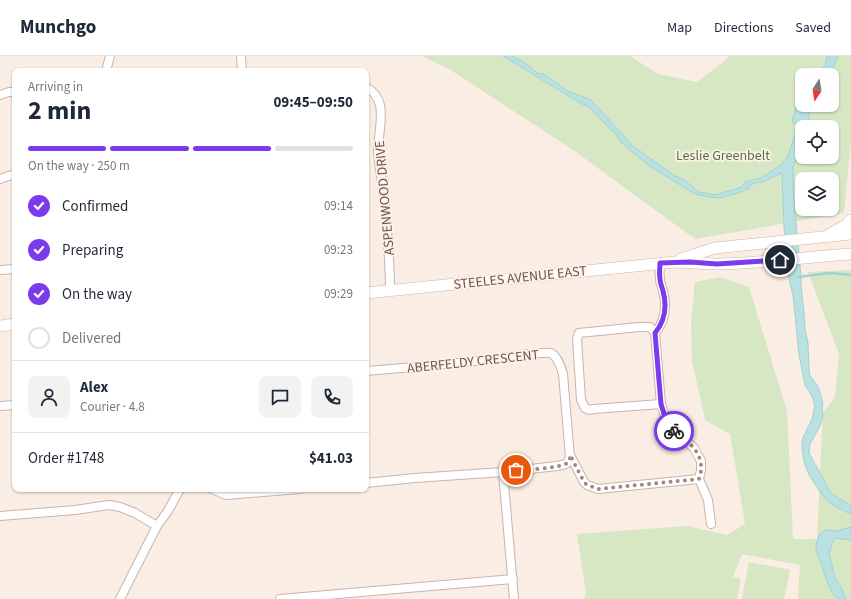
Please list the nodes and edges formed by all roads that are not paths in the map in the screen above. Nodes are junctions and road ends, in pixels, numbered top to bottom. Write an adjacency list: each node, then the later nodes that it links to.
1 (110, 56): 3 (street)
2 (241, 56): 4 (street)
3 (107, 68)
4 (242, 68)
5 (369, 88): 18 (street, ASPENWOOD DRIVE)
6 (12, 92): 7 (street)
7 (0, 95)
8 (12, 175): 9 (street)
9 (0, 179)
10 (851, 220): 12 (main road)
11 (851, 234): 12 (main road, STEELES AVENUE EAST)
12 (827, 236): 14 (main road, STEELES AVENUE EAST)
13 (851, 254): 14 (main road, STEELES AVENUE EAST)
14 (675, 262): 15 (main road, STEELES AVENUE EAST)
15 (660, 263): 18 (main road, STEELES AVENUE EAST); 22 (street)
16 (12, 269): 17 (street)
17 (0, 270)
18 (390, 291): 19 (main road, STEELES AVENUE EAST)
19 (369, 293)
20 (12, 324): 21 (main road)
21 (0, 326)
22 (655, 333): 25 (street); 25 (street)
23 (369, 371): 27 (street, ABERFELDY CRESCENT)
24 (12, 404): 26 (street)
25 (661, 404): 29 (street)
26 (0, 406)
27 (570, 455): 28 (street); 29 (street)
28 (502, 472): 30 (street); 37 (street)
29 (699, 479): 35 (street)
30 (369, 483)
31 (178, 492): 36 (street)
32 (219, 492): 33 (street)
33 (263, 492)
34 (0, 516): 36 (street)
35 (711, 524)
36 (157, 526): 38 (street)
37 (513, 579): 39 (street); 40 (street)
38 (120, 599)
39 (280, 599)
40 (514, 599)

